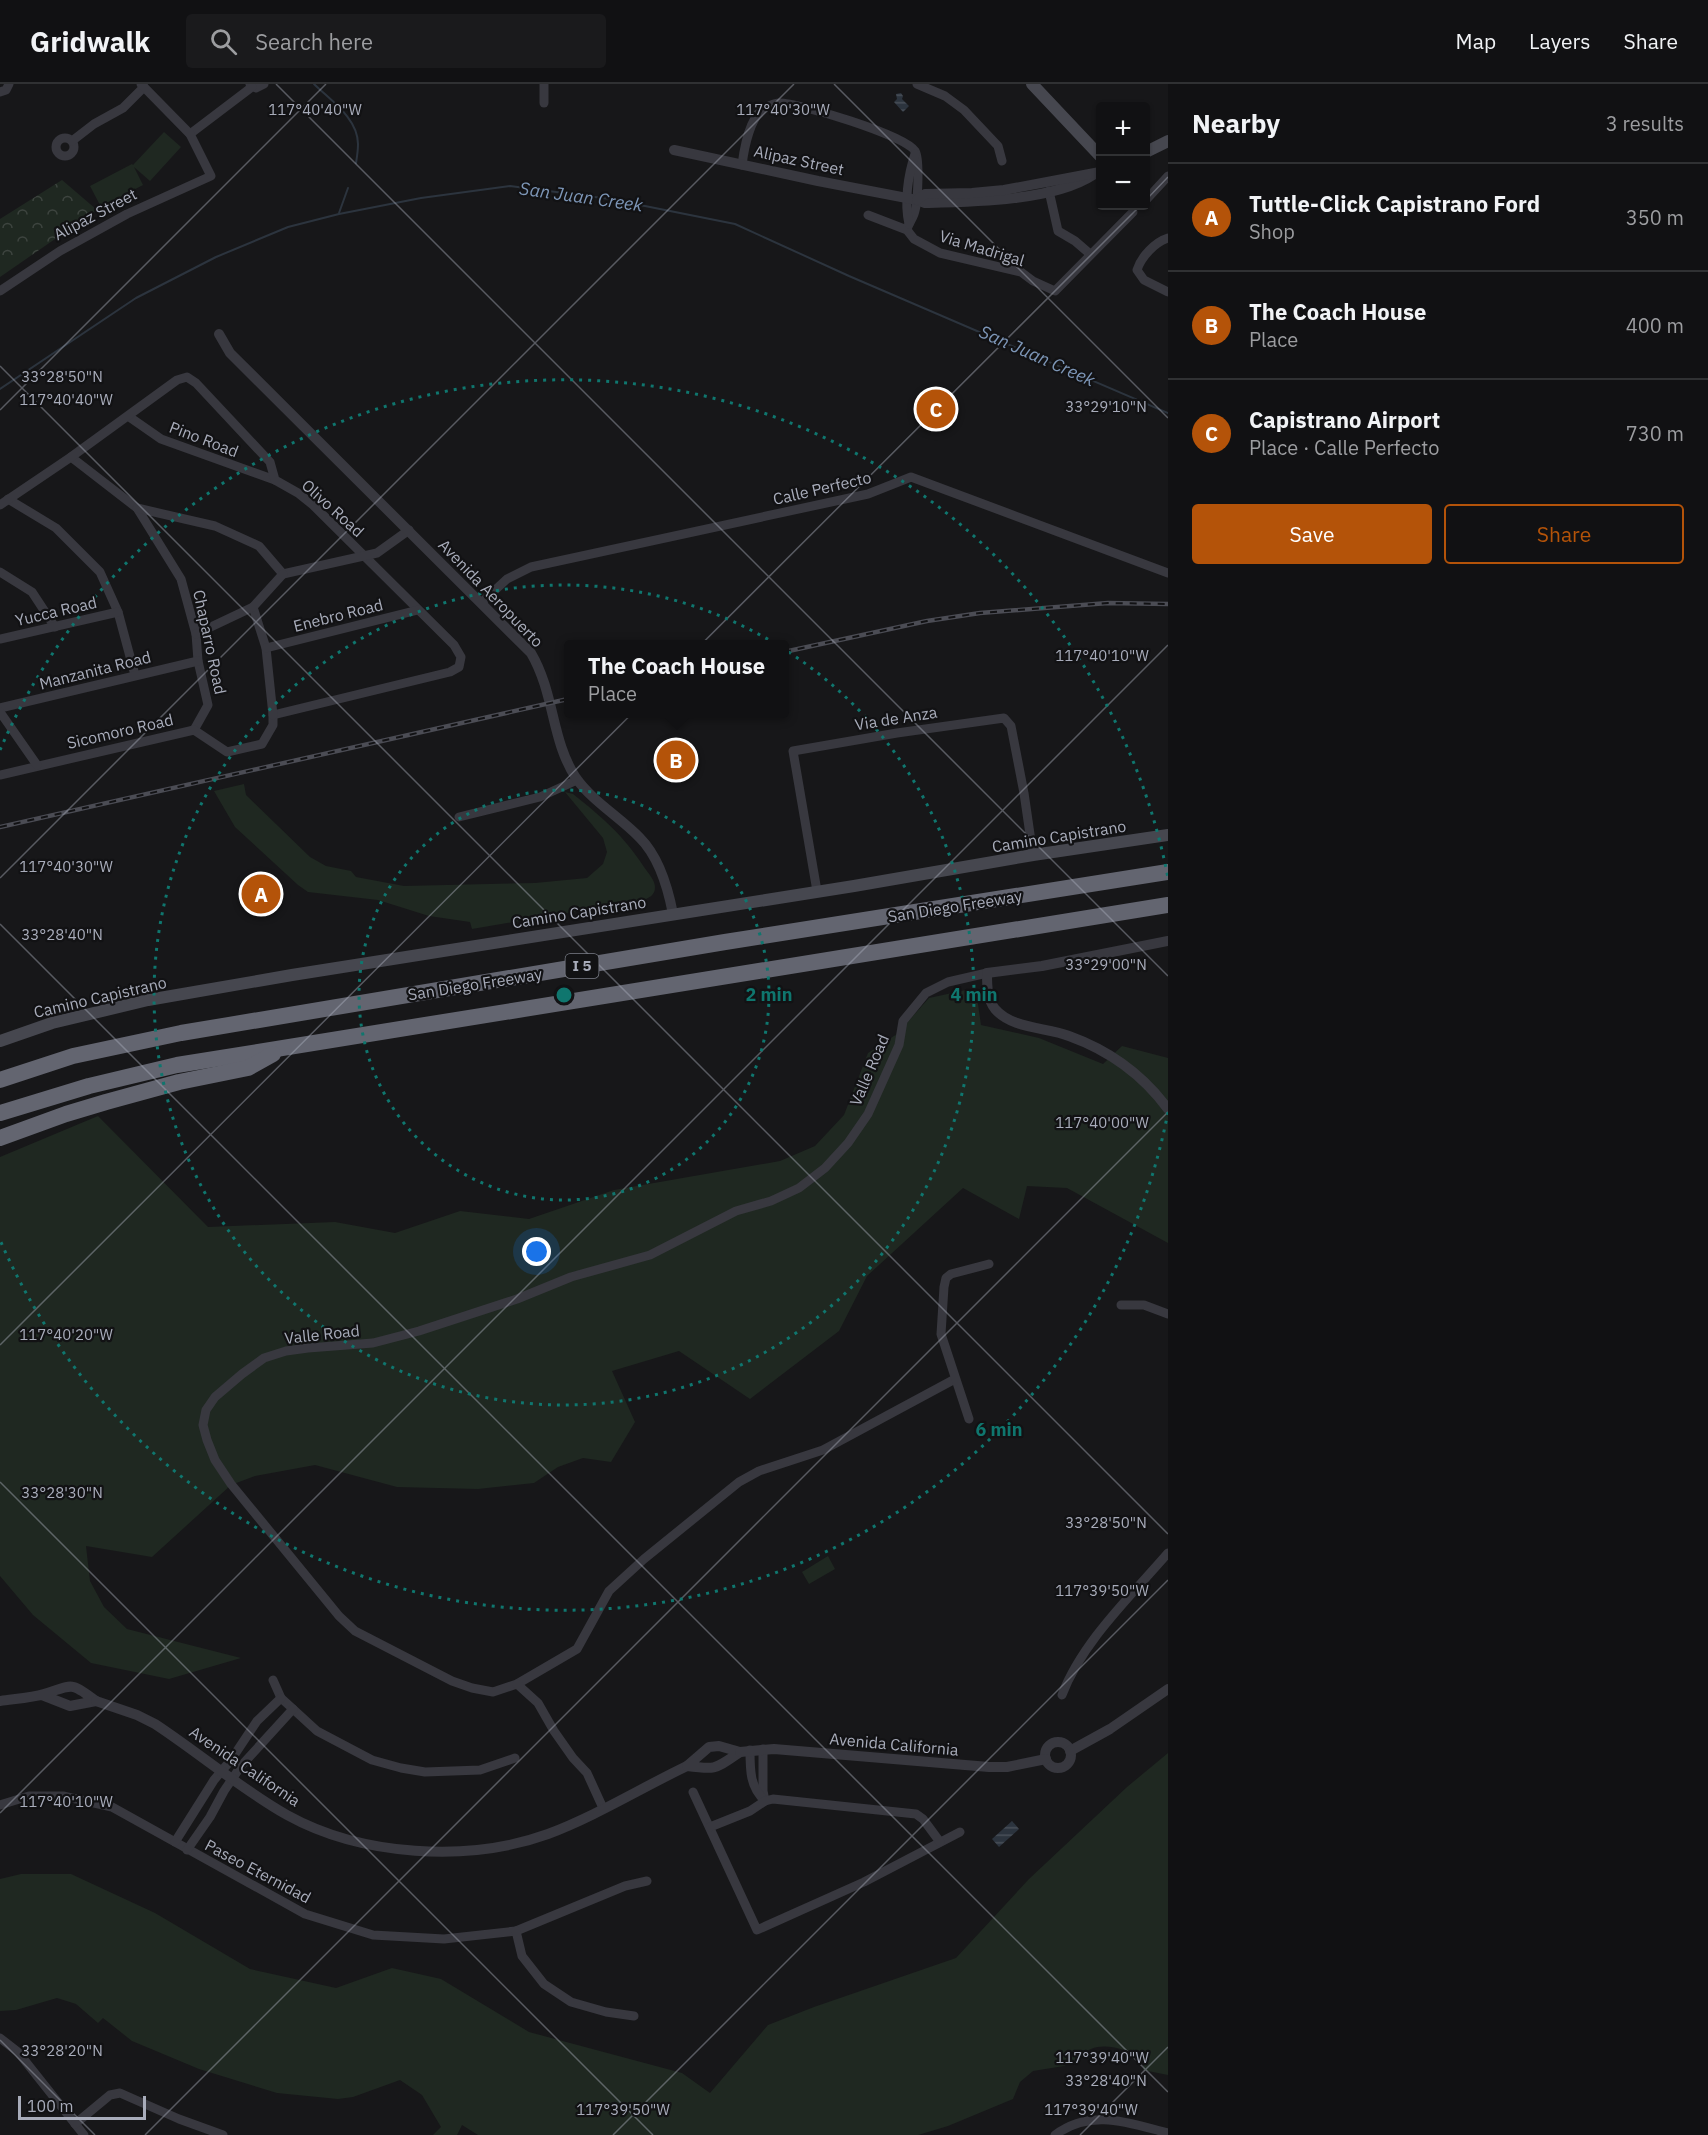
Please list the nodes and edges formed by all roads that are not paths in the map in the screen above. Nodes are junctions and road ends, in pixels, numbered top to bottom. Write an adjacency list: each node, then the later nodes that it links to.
1 (9, 84): 8 (street)
2 (264, 84): 6 (street)
3 (544, 84): 9 (street)
4 (917, 84): 16 (street)
5 (1032, 84): 15 (main road)
6 (251, 85): 10 (street)
7 (143, 86): 10 (street); 11 (street)
8 (0, 92)
9 (544, 102)
10 (190, 134): 29 (street, Alipaz Street)
11 (72, 141)
12 (1168, 141): 14 (main road)
13 (674, 150): 17 (street, Alipaz Street)
14 (1150, 150)
15 (1096, 151)
16 (1002, 161)
17 (742, 165): 23 (street, Alipaz Street); 23 (street)
18 (1096, 173): 23 (street, Alipaz Street)
19 (1096, 174): 21 (street, Alipaz Street)
20 (1168, 176): 22 (street)
21 (1049, 191): 23 (street, Alipaz Street); 28 (street)
22 (1150, 196)
23 (912, 199): 26 (street)
24 (1136, 210): 28 (street, Via Madrigal)
25 (868, 215): 26 (street, Via Madrigal)
26 (908, 227): 28 (street, Via Madrigal)
27 (1168, 238): 30 (street)
28 (1090, 255)
29 (0, 291)
30 (1168, 292)
31 (219, 334): 37 (street, Avenida Aeropuerto)
32 (128, 416): 33 (street); 34 (street, Pino Road); 34 (street)
33 (71, 457): 35 (street); 36 (street, Chaparro Road)
34 (275, 480): 38 (street, Olivo Road)
35 (4, 502): 45 (street)
36 (136, 508): 41 (street); 47 (street, Chaparro Road)
37 (409, 530): 38 (street); 42 (street, Avenida Aeropuerto)
38 (364, 557): 41 (street); 44 (street, Olivo Road)
39 (0, 572): 46 (street)
40 (1168, 573): 42 (street, Calle Perfecto)
41 (283, 574): 43 (street)
42 (481, 603): 57 (street, Avenida Aeropuerto)
43 (253, 607): 47 (street); 49 (street)
44 (418, 610): 49 (street, Enebro Road); 53 (street, Olivo Road)
45 (118, 612): 46 (street, Yucca Road); 51 (street)
46 (55, 627): 48 (street, Yucca Road)
47 (196, 634): 50 (street, Chaparro Road)
48 (0, 639)
49 (266, 648): 53 (street)
50 (198, 661): 51 (street, Manzanita Road); 54 (street, Chaparro Road)
51 (135, 675): 52 (street, Manzanita Road)
52 (0, 710): 55 (street)
53 (273, 715): 54 (street, Sicomoro Road)
54 (194, 730): 55 (street, Sicomoro Road)
55 (37, 765): 56 (street, Sicomoro Road)
56 (0, 775)
57 (578, 780): 58 (street); 64 (street, Avenida Aeropuerto)
58 (459, 817)
59 (1168, 835): 60 (main road, Camino Capistrano)
60 (1033, 855): 62 (main road, Camino Capistrano); 62 (street, Via de Anza)
61 (1168, 872): 69 (highway, San Diego Freeway / I 5)
62 (817, 891): 64 (main road, Camino Capistrano)
63 (1168, 905): 68 (highway, San Diego Freeway / I 5)
64 (673, 914): 67 (main road, Camino Capistrano)
65 (1168, 941): 66 (street, Valle Road)
66 (987, 973): 70 (street); 80 (street, Valle Road)
67 (0, 1041)
68 (282, 1049): 71 (highway, San Diego Freeway / I 5); 72 (highway)
69 (0, 1080)
70 (1168, 1109)
71 (0, 1113)
72 (0, 1138)
73 (989, 1264): 76 (street)
74 (1121, 1305): 75 (street)
75 (1168, 1314)
76 (955, 1379): 77 (street); 80 (street, Valle Road)
77 (969, 1419)
78 (1168, 1553): 83 (street)
79 (273, 1680): 84 (street)
80 (517, 1684): 101 (street)
81 (1168, 1689): 92 (street, Avenida California)
82 (42, 1695): 85 (street, Avenida California); 86 (street, Avenida California); 86 (street, Avenida California)
83 (1062, 1695)
84 (281, 1698): 87 (street); 88 (street)
85 (0, 1701)
86 (96, 1701): 96 (street, Avenida California)
87 (293, 1709): 89 (street); 93 (street)
88 (257, 1721): 89 (street); 96 (street)
89 (271, 1733): 97 (street)
90 (764, 1749): 91 (street, Avenida California); 94 (street, Avenida California); 99 (street)
91 (745, 1751): 95 (street, Avenida California); 95 (street, Avenida California); 99 (street)
92 (1070, 1751): 94 (street, Avenida California); 94 (street, Avenida California)
93 (515, 1758)
94 (1046, 1759)
95 (687, 1766): 101 (street, Avenida California)
96 (222, 1770): 97 (street, Avenida California); 102 (street)
97 (233, 1778): 101 (street, Avenida California); 103 (street)
98 (693, 1792): 104 (street)
99 (765, 1801): 104 (street); 107 (street)
100 (0, 1805): 106 (street, Paseo Eternidad)
101 (603, 1808)
102 (191, 1817): 103 (street); 106 (street)
103 (203, 1825): 108 (street)
104 (710, 1827): 107 (street)
105 (960, 1832): 107 (street)
106 (175, 1842): 108 (street, Paseo Eternidad)
107 (940, 1842)
108 (188, 1850): 110 (street, Paseo Eternidad)
109 (647, 1881): 110 (street, Paseo Eternidad)
110 (516, 1931): 111 (street)
111 (634, 2016)
112 (0, 2038): 113 (street)
113 (75, 2124): 115 (street); 116 (street)
114 (1168, 2133): 117 (street)
115 (84, 2135)
116 (223, 2135)
117 (1055, 2135)

